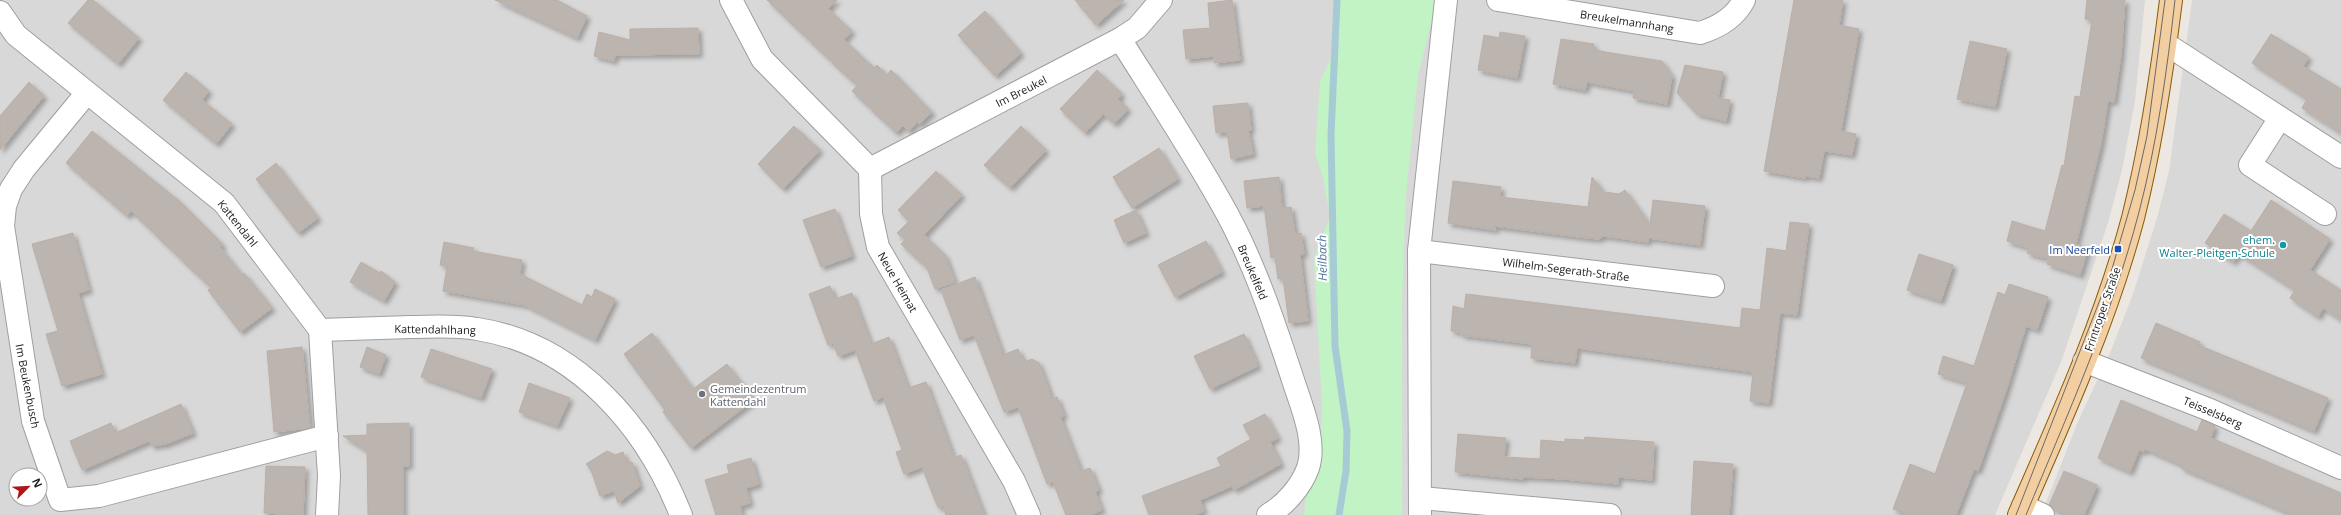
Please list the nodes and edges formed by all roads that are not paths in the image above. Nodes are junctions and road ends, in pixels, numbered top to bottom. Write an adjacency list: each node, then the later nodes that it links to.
1 (731, 0): 13 (street)
2 (1162, 0): 8 (street, Im Breukel)
3 (1446, 0): 15 (street)
4 (1498, 0): 5 (street, Breukelmannhang)
5 (1744, 0)
6 (2171, 0): 9 (main road, Frintroper Straße)
7 (0, 12): 10 (street, Kattendahl)
8 (1120, 39): 13 (street, Im Breukel); 26 (street, Breukelfeld)
9 (2166, 44): 11 (street); 18 (main road, Frintroper Straße)
10 (86, 94): 17 (street, Kattendahl); 19 (street, Im Beukenbusch)
11 (2280, 118): 12 (street); 14 (street)
12 (2341, 157)
13 (870, 168): 25 (street, Neue Heimat)
14 (2325, 214)
15 (1419, 251): 16 (street, Wilhelm-Segerath-Straße); 21 (street)
16 (1713, 286)
17 (320, 330): 19 (street); 24 (street, Kattendahlhang)
18 (2084, 361): 20 (street, Teisselsberg); 22 (main road, Frintroper Straße)
19 (327, 436): 23 (street)
20 (2341, 468)
21 (1420, 507): 27 (street)
22 (2028, 512)
23 (327, 515)
24 (681, 515)
25 (1030, 515)
26 (1268, 515)
27 (1610, 515)

